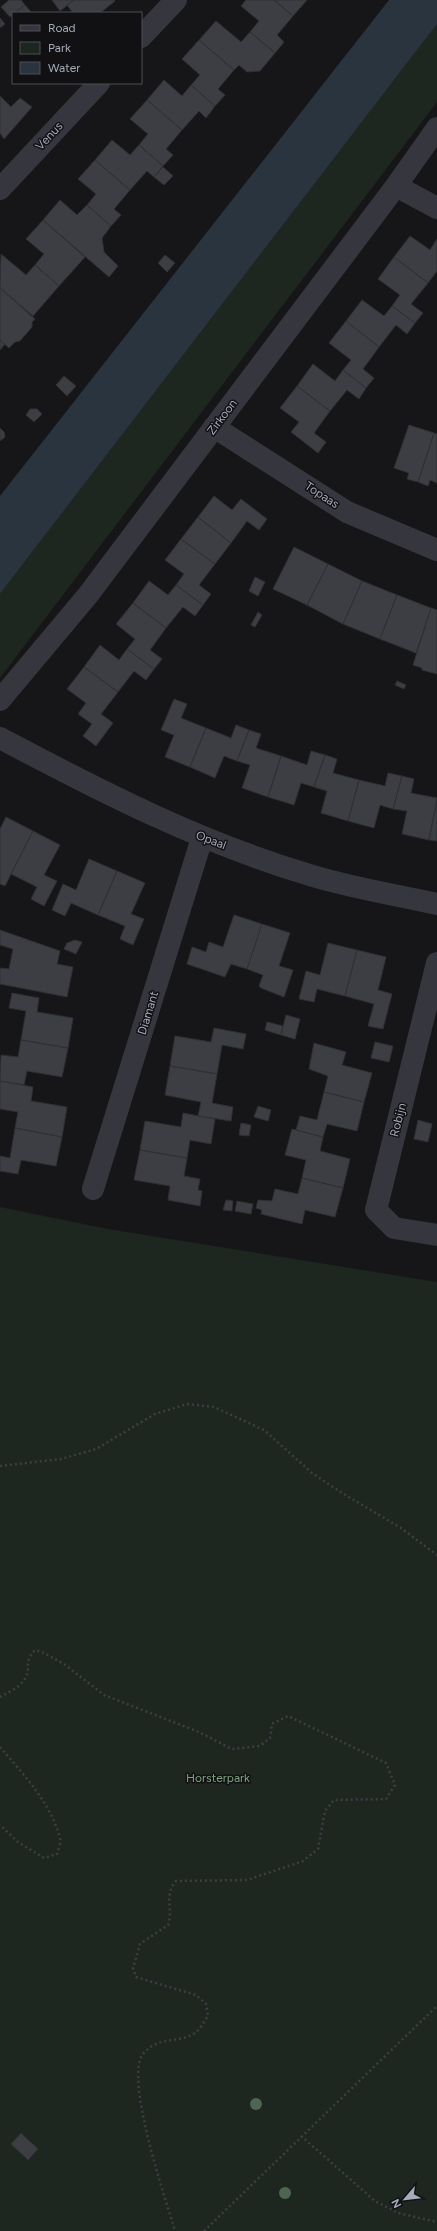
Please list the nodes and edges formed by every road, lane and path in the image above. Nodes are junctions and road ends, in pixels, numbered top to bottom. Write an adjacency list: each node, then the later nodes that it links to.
1 (176, 0): 2 (street)
2 (142, 36)
3 (97, 84): 6 (street, Venus)
4 (437, 128): 5 (street, Zirkoon)
5 (396, 186): 7 (street); 8 (street, Zirkoon)
6 (0, 189)
7 (437, 208)
8 (214, 427): 9 (street, Topaas); 10 (street, Zirkoon)
9 (437, 550)
10 (0, 700)
11 (0, 738): 12 (street, Opaal)
12 (202, 838): 13 (street, Opaal); 15 (street, Diamant)
13 (437, 904)
14 (437, 963): 16 (street, Robijn)
15 (93, 1188)
16 (437, 1235)
17 (0, 1466): 18 (path)
18 (437, 1556)
19 (0, 1697): 25 (path)
20 (0, 1747): 21 (path)
21 (0, 1825)
22 (437, 2006): 23 (path)
23 (301, 2136): 24 (path); 26 (path)
24 (437, 2222)
25 (175, 2231)
26 (204, 2231)

